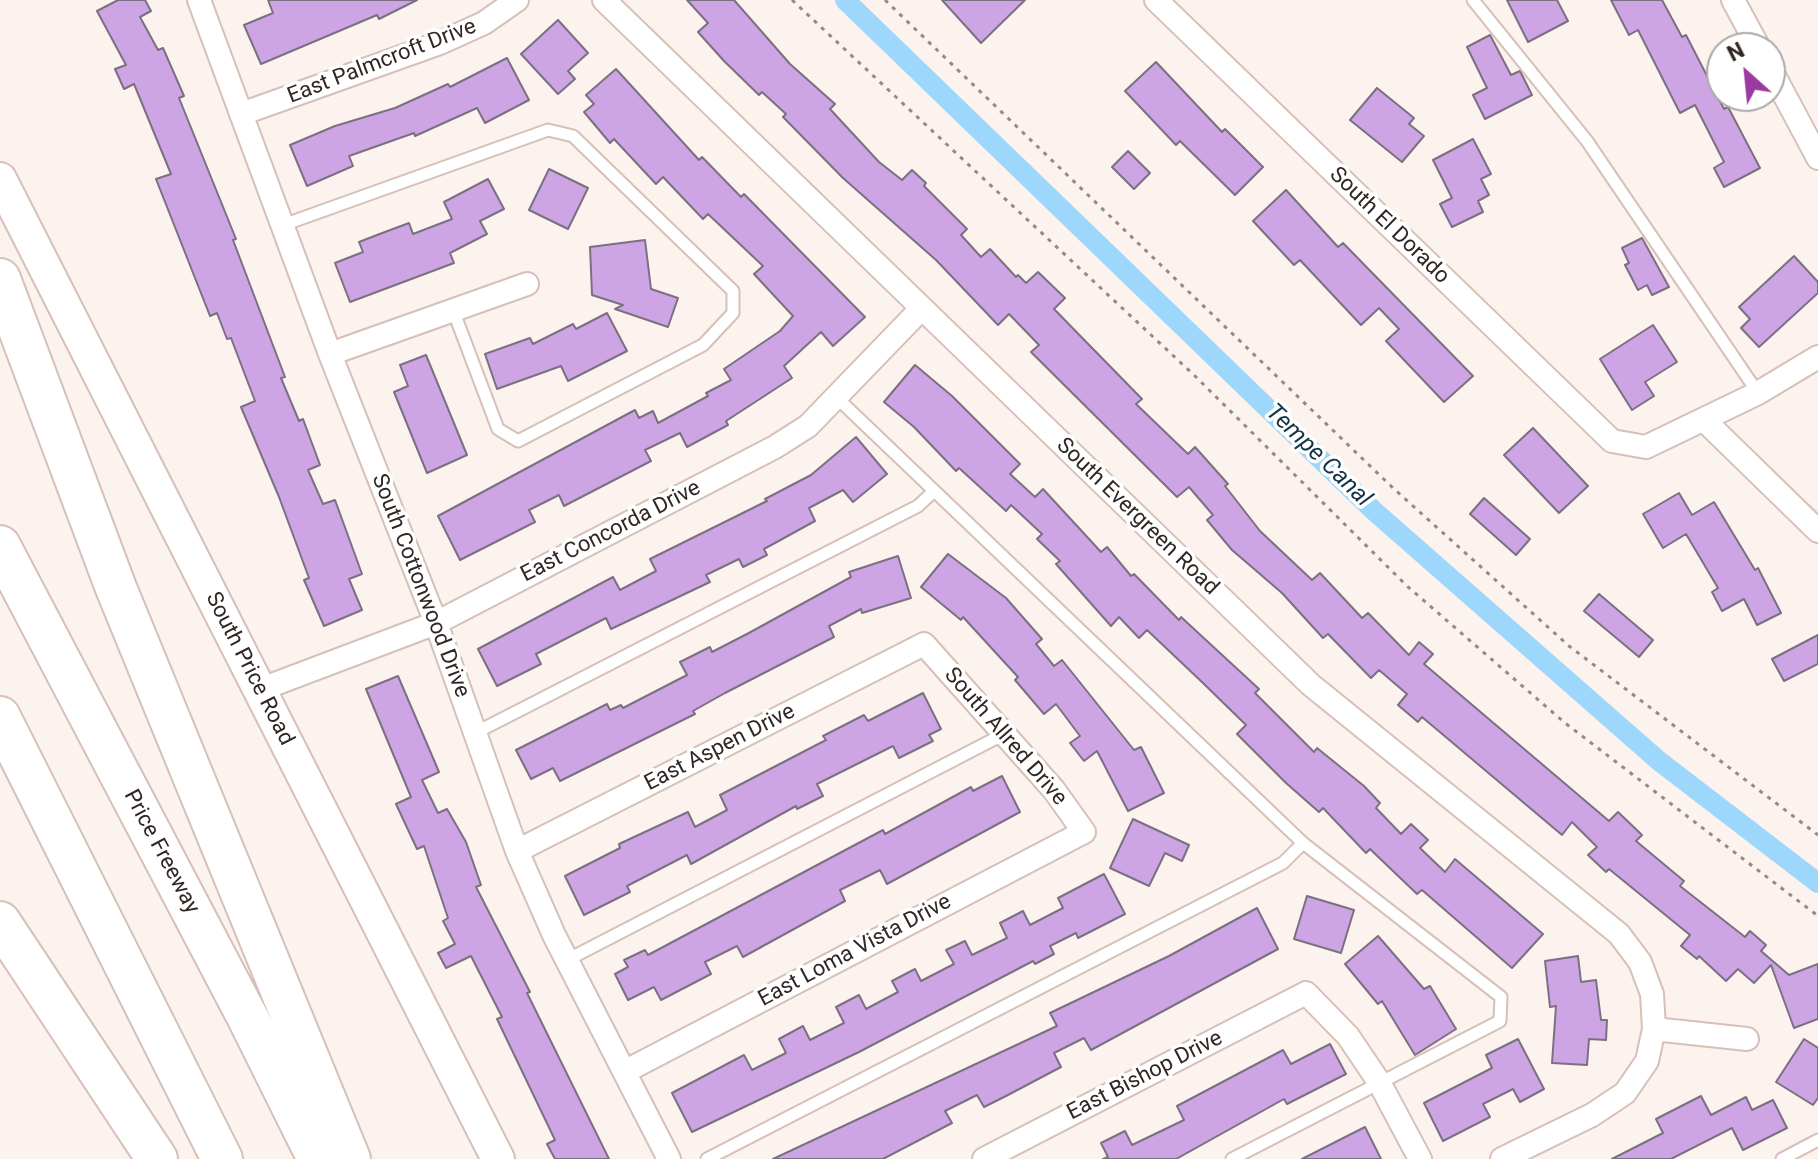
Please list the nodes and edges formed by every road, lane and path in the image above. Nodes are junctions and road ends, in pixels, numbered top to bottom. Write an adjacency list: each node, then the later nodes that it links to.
1 (199, 0): 11 (street, South Cottonwood Drive)
2 (517, 0): 11 (street, East Palmcroft Drive)
3 (604, 0): 17 (street, South Evergreen Road)
4 (792, 0): 37 (path)
5 (885, 0): 34 (path)
6 (1156, 0): 23 (street, South El Dorado)
7 (1473, 0): 21 (lane)
8 (1733, 0): 9 (street)
9 (1750, 32)
10 (1786, 98): 12 (street)
11 (241, 114): 14 (street, South Cottonwood Drive)
12 (1818, 158)
13 (0, 179): 29 (main road, South Price Road)
14 (283, 225): 18 (lane); 19 (street, South Cottonwood Drive)
15 (0, 279): 48 (highway)
16 (527, 284): 18 (street)
17 (921, 309): 22 (street, East Concorda Drive); 40 (street, South Evergreen Road)
18 (453, 310): 19 (street)
19 (330, 354): 27 (street, South Cottonwood Drive)
20 (1818, 357): 21 (street)
21 (1758, 393): 23 (street)
22 (834, 395): 24 (lane); 27 (street, East Concorda Drive)
23 (1705, 421): 25 (street)
24 (934, 491): 31 (lane); 35 (lane)
25 (1818, 531)
26 (0, 546): 47 (highway, Price Freeway)
27 (436, 623): 29 (street, East Concorda Drive); 31 (street, South Cottonwood Drive)
28 (924, 644): 32 (street, South Allred Drive); 36 (street, East Aspen Drive)
29 (259, 690): 49 (main road, South Price Road)
30 (0, 717): 46 (highway)
31 (475, 733): 36 (street, South Cottonwood Drive)
32 (1004, 734): 33 (street, South Allred Drive); 39 (lane)
33 (1084, 832): 42 (street, East Loma Vista Drive)
34 (1818, 835)
35 (1303, 843): 43 (lane); 51 (lane)
36 (517, 851): 39 (street, South Cottonwood Drive)
37 (1818, 916)
38 (0, 922): 45 (highway)
39 (567, 960): 42 (street, South Cottonwood Drive)
40 (1654, 1029): 41 (street); 55 (street)
41 (1747, 1039)
42 (626, 1071): 50 (street, South Cottonwood Drive)
43 (1379, 1082): 52 (street, East Bishop Drive); 53 (lane); 54 (street)
44 (1818, 1140): 56 (lane)
45 (157, 1159)
46 (222, 1159)
47 (318, 1159)
48 (350, 1159)
49 (498, 1159)
50 (669, 1159)
51 (707, 1159)
52 (984, 1159)
53 (1232, 1159)
54 (1420, 1159)
55 (1502, 1159)
56 (1782, 1159)

